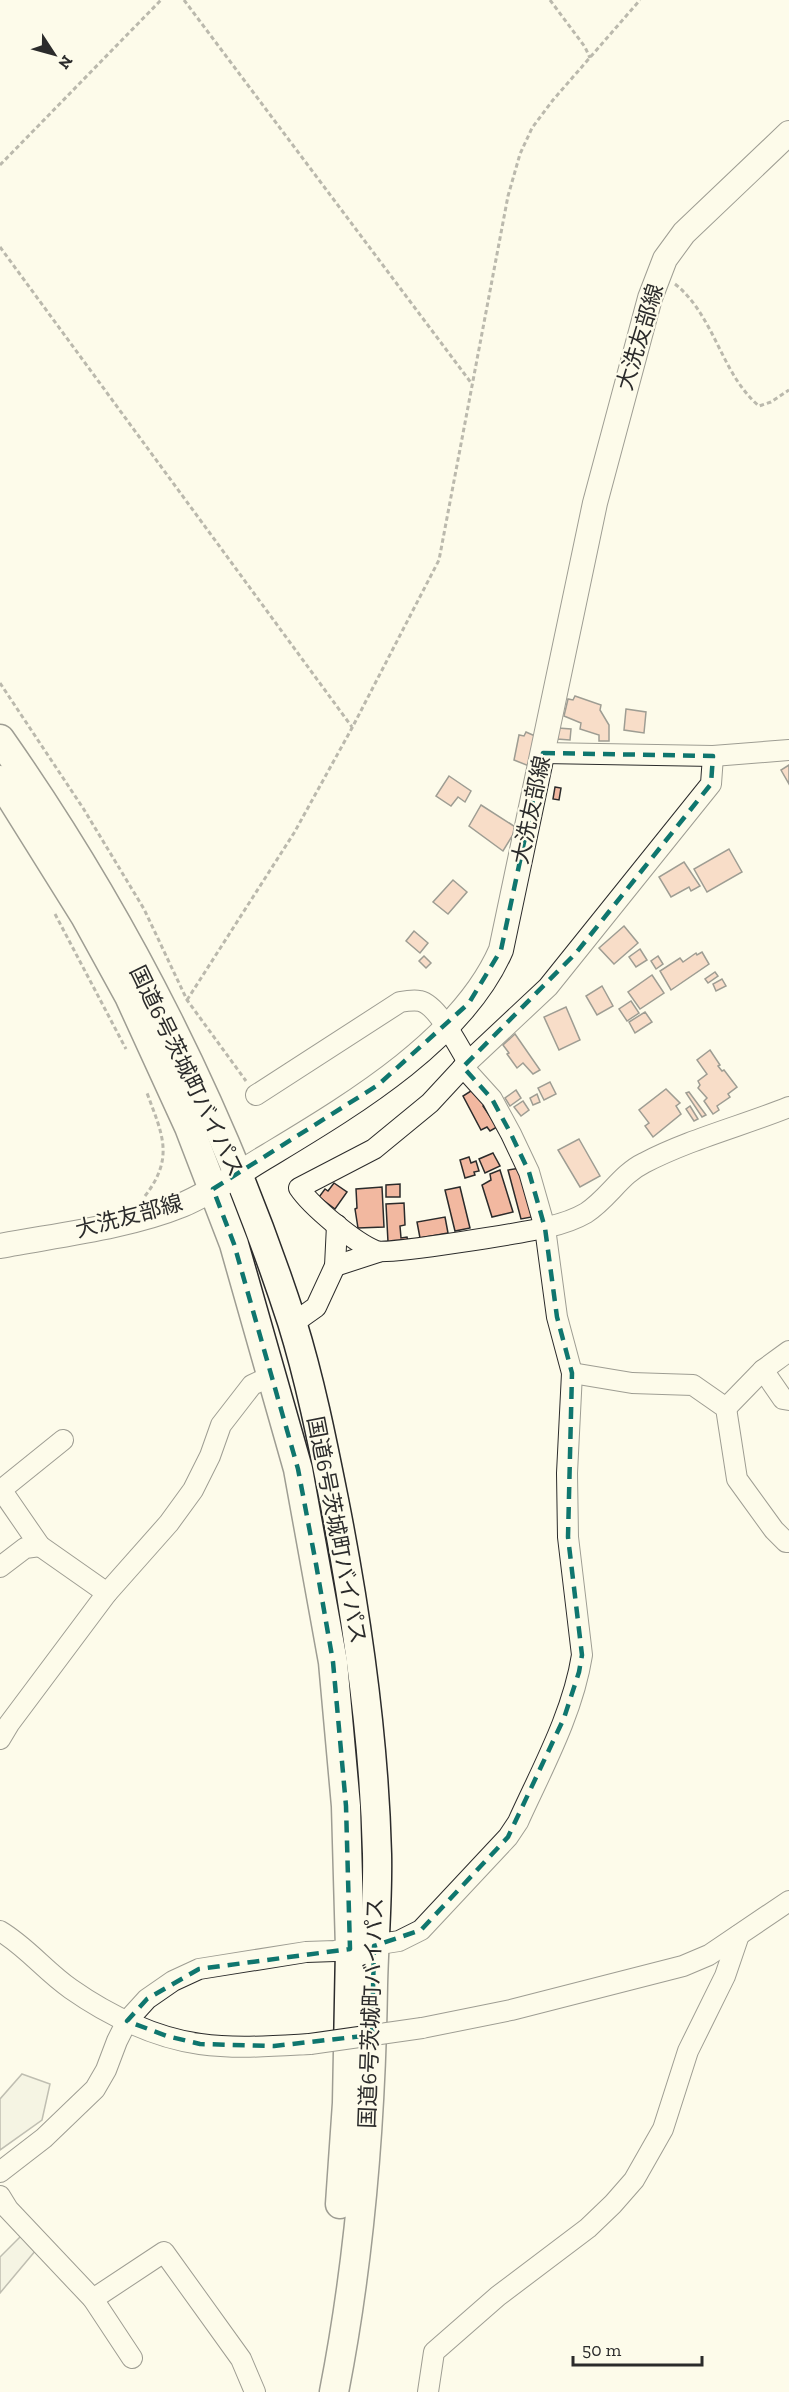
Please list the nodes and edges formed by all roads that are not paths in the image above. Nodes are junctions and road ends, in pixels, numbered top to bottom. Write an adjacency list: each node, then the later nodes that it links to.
1 (789, 133): 4 (main road, 大洗友部線)
2 (0, 739): 11 (highway, 国道6号茨城町バイパス)
3 (789, 750): 5 (street)
4 (543, 753): 5 (street); 7 (main road, 大洗友部線)
5 (713, 756): 8 (street)
6 (0, 780): 12 (highway, 国道6号茨城町バイパス)
7 (446, 1027): 8 (street); 9 (street); 11 (main road, 大洗友部線)
8 (465, 1064): 13 (street); 14 (street)
9 (256, 1095)
10 (789, 1107): 14 (street)
11 (238, 1175): 12 (main road, 大洗友部線); 18 (highway, 国道6号茨城町バイパス)
12 (213, 1189): 15 (main road, 大洗友部線); 22 (highway, 国道6号茨城町バイパス)
13 (337, 1226): 16 (street); 17 (street)
14 (545, 1228): 16 (street); 21 (street)
15 (0, 1246)
16 (378, 1252): 17 (street)
17 (335, 1266): 18 (street)
18 (292, 1324): 35 (highway, 国道6号茨城町バイパス)
19 (789, 1351): 20 (street)
20 (763, 1370): 23 (street); 24 (street)
21 (572, 1373): 24 (street); 35 (street)
22 (272, 1376): 30 (street); 35 (highway, 国道6号茨城町バイパス)
23 (789, 1400)
24 (726, 1408): 27 (street)
25 (63, 1440): 26 (street)
26 (1, 1489): 28 (street)
27 (789, 1542)
28 (40, 1546): 29 (street); 30 (street)
29 (0, 1567)
30 (107, 1593): 31 (street)
31 (0, 1739)
32 (789, 1901): 34 (street)
33 (0, 1931): 36 (street)
34 (739, 1935): 36 (street, bridge); 44 (street)
35 (362, 1948): 36 (street); 42 (highway, 国道6号茨城町バイパス); 43 (highway, 国道6号茨城町バイパス)
36 (127, 2021): 37 (street)
37 (0, 2172)
38 (0, 2196): 39 (street)
39 (93, 2299): 40 (street); 41 (street)
40 (132, 2358)
41 (255, 2392)
42 (327, 2392)
43 (334, 2392)
44 (428, 2392)

